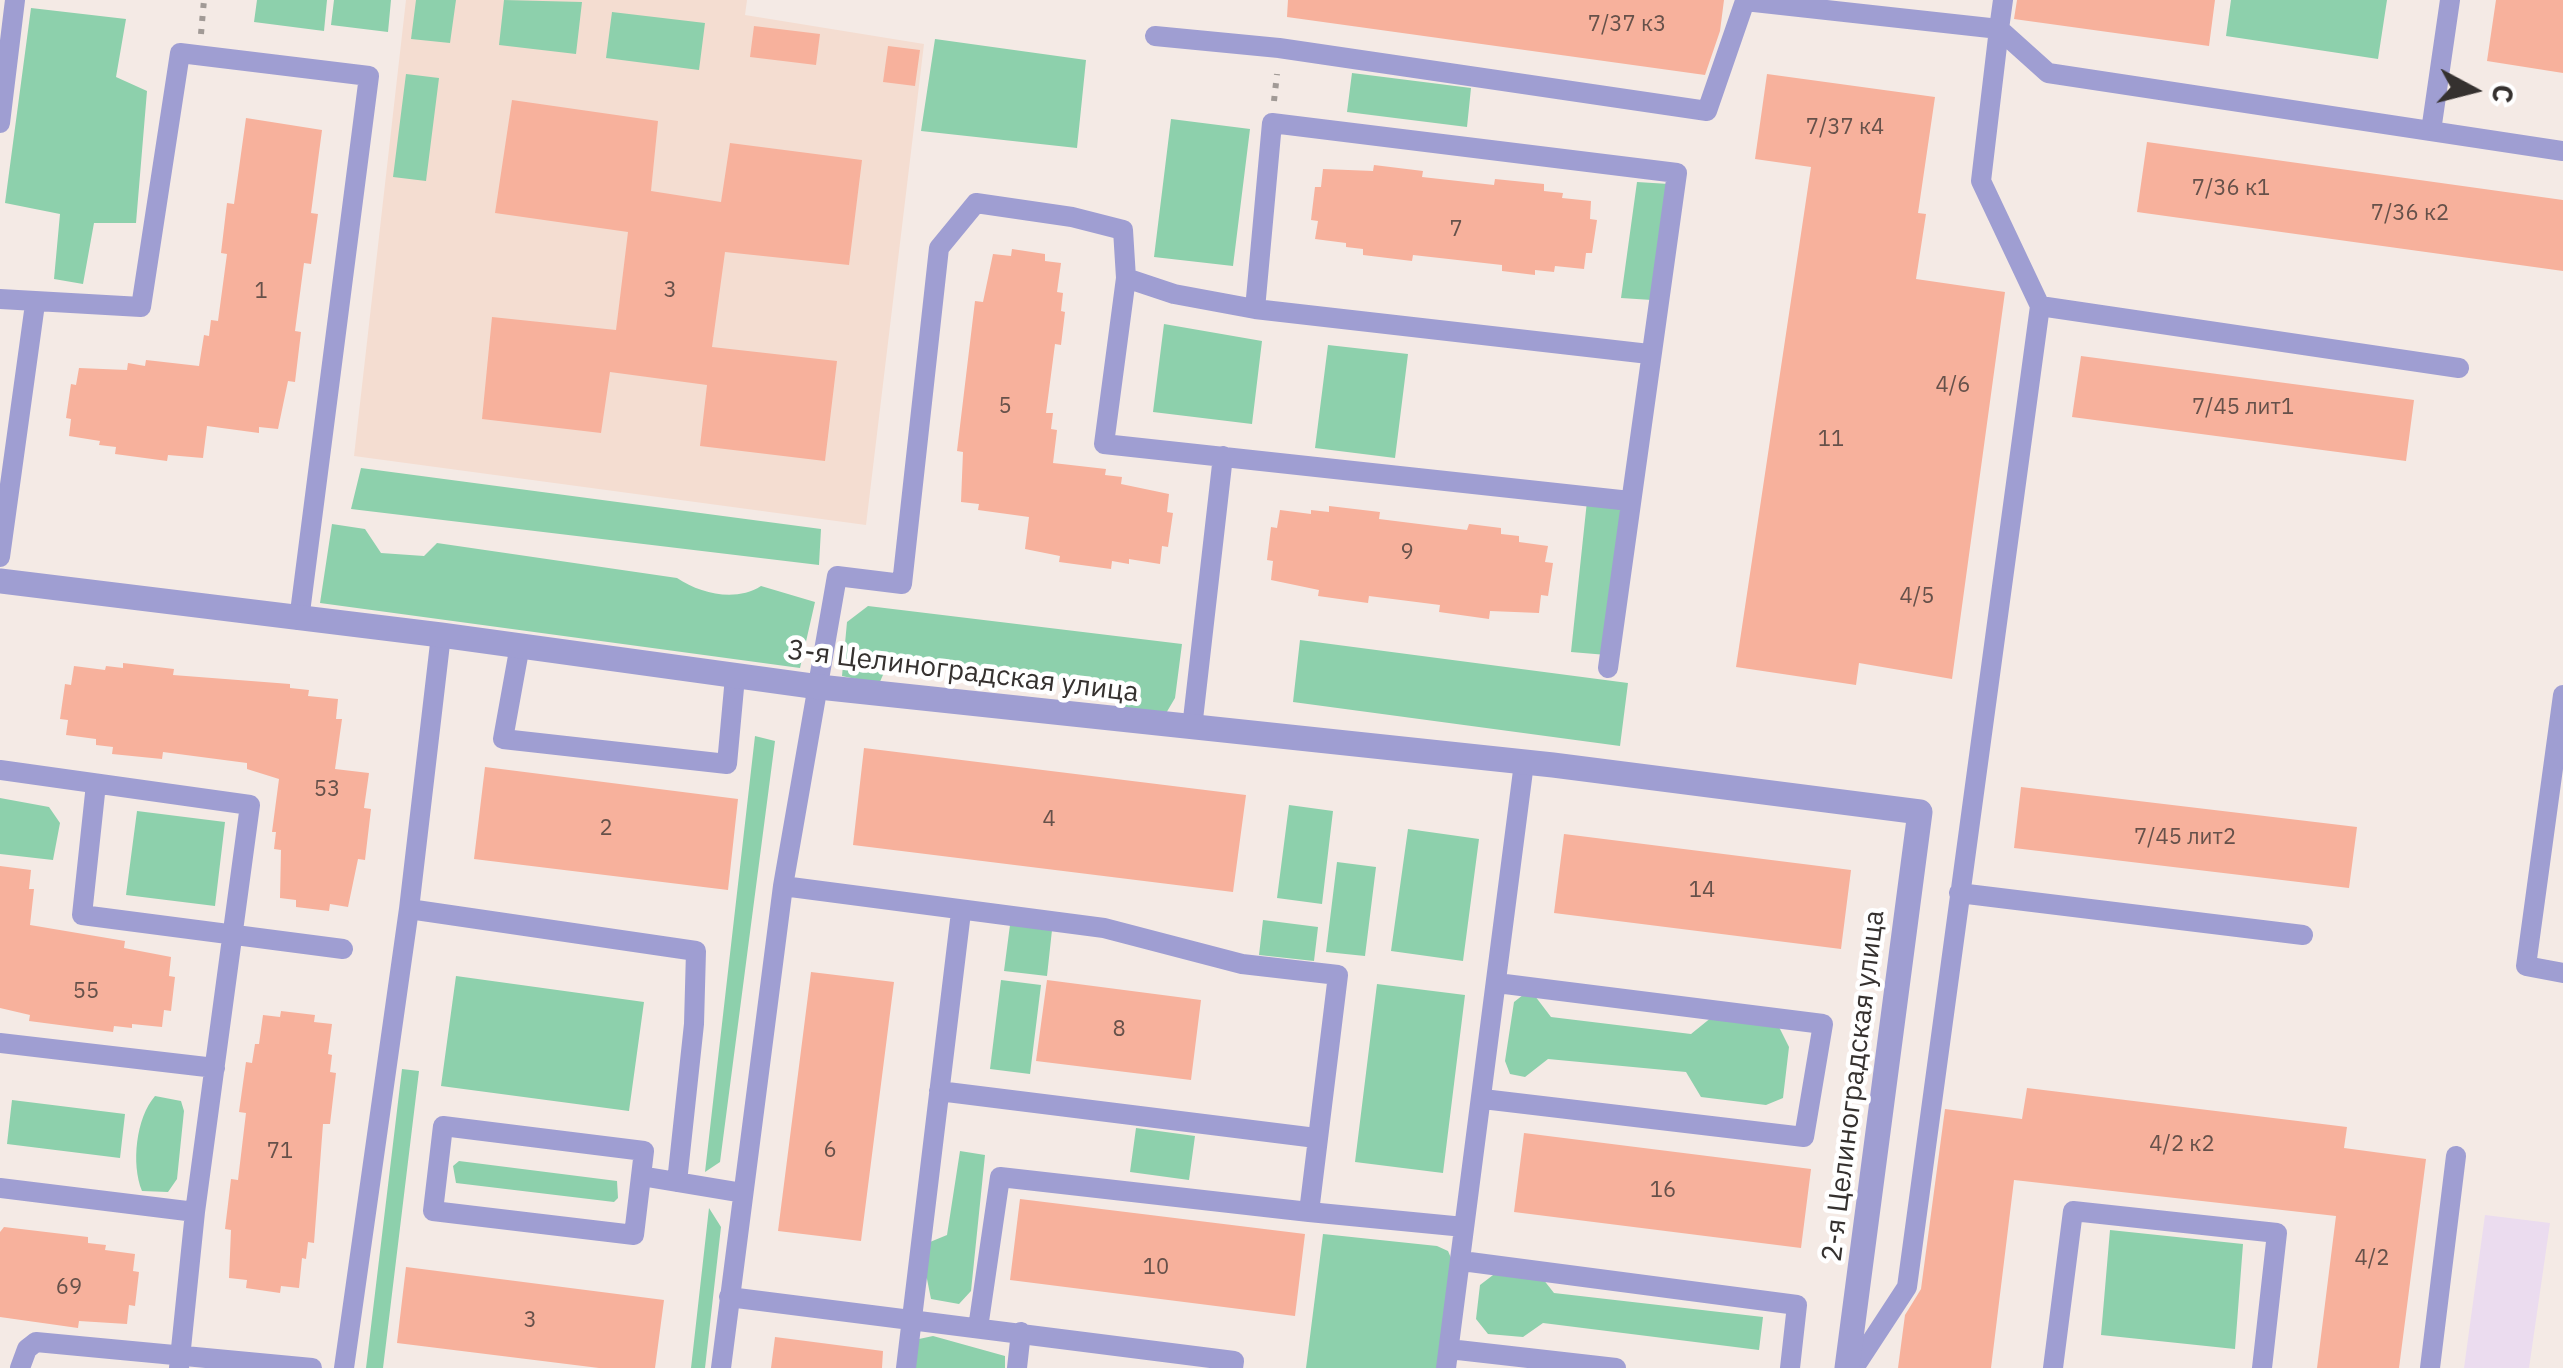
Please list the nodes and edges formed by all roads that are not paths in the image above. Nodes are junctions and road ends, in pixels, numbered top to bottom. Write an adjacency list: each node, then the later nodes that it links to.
1 (15, 0): 7 (lane)
2 (1745, 0): 5 (lane); 6 (lane)
3 (2003, 0): 5 (lane)
4 (2450, 0): 8 (lane)
5 (1999, 28): 8 (lane); 13 (lane)
6 (1155, 36)
7 (0, 123)
8 (2430, 130): 9 (lane)
9 (2563, 150)
10 (1126, 278): 14 (lane); 17 (lane); 26 (lane)
11 (0, 299): 12 (lane)
12 (34, 304): 19 (lane); 21 (lane)
13 (2040, 306): 16 (lane); 34 (lane)
14 (1255, 309): 15 (lane); 15 (lane)
15 (1649, 354): 18 (lane)
16 (2459, 368)
17 (1223, 456): 18 (lane); 28 (lane)
18 (1630, 501): 24 (lane)
19 (0, 557)
20 (0, 581): 21 (street, 3-я Целиноградская улица)
21 (299, 620): 22 (street, 3-я Целиноградская улица)
22 (441, 634): 23 (street, 3-я Целиноградская улица); 35 (lane)
23 (520, 646): 25 (street, 3-я Целиноградская улица); 25 (lane)
24 (1608, 668)
25 (735, 677): 26 (street, 3-я Целиноградская улица)
26 (819, 688): 28 (street, 3-я Целиноградская улица); 33 (lane)
27 (2563, 695): 40 (lane)
28 (1192, 728): 29 (street, 3-я Целиноградская улица)
29 (1524, 763): 32 (street, 3-я Целиноградская улица); 41 (lane)
30 (0, 770): 31 (lane)
31 (96, 784): 38 (lane); 38 (lane)
32 (1920, 812): 71 (street, 2-я Целиноградская улица)
33 (783, 886): 36 (lane); 51 (lane)
34 (1959, 893): 37 (lane); 71 (lane)
35 (409, 909): 49 (lane); 64 (lane)
36 (961, 912): 44 (lane); 46 (lane)
37 (2303, 935)
38 (232, 937): 39 (lane); 43 (lane)
39 (343, 949)
40 (2563, 972)
41 (1497, 983): 45 (lane); 45 (lane)
42 (0, 1043): 43 (lane)
43 (215, 1068): 52 (lane)
44 (938, 1091): 46 (lane); 57 (lane)
45 (1483, 1099): 54 (lane)
46 (1316, 1138): 53 (lane)
47 (2456, 1156): 74 (lane)
48 (641, 1176): 48 (lane); 49 (lane)
49 (677, 1182): 51 (lane)
50 (0, 1188): 52 (lane)
51 (743, 1193): 56 (lane)
52 (195, 1212): 61 (lane)
53 (1308, 1212): 54 (lane); 58 (lane)
54 (1464, 1227): 55 (lane)
55 (1462, 1261): 60 (lane); 70 (lane)
56 (729, 1296): 57 (lane); 65 (lane)
57 (912, 1320): 58 (lane); 66 (lane)
58 (978, 1328): 59 (lane)
59 (1021, 1332): 67 (lane); 68 (lane)
60 (1448, 1359): 69 (lane)
61 (180, 1362): 62 (lane); 63 (lane)
62 (20, 1368)
63 (312, 1368)
64 (344, 1368)
65 (721, 1368)
66 (906, 1368)
67 (1017, 1368)
68 (1233, 1368)
69 (1616, 1368)
70 (1790, 1368)
71 (1850, 1368)
72 (2052, 1368): 73 (lane)
73 (2262, 1368)
74 (2430, 1368)

